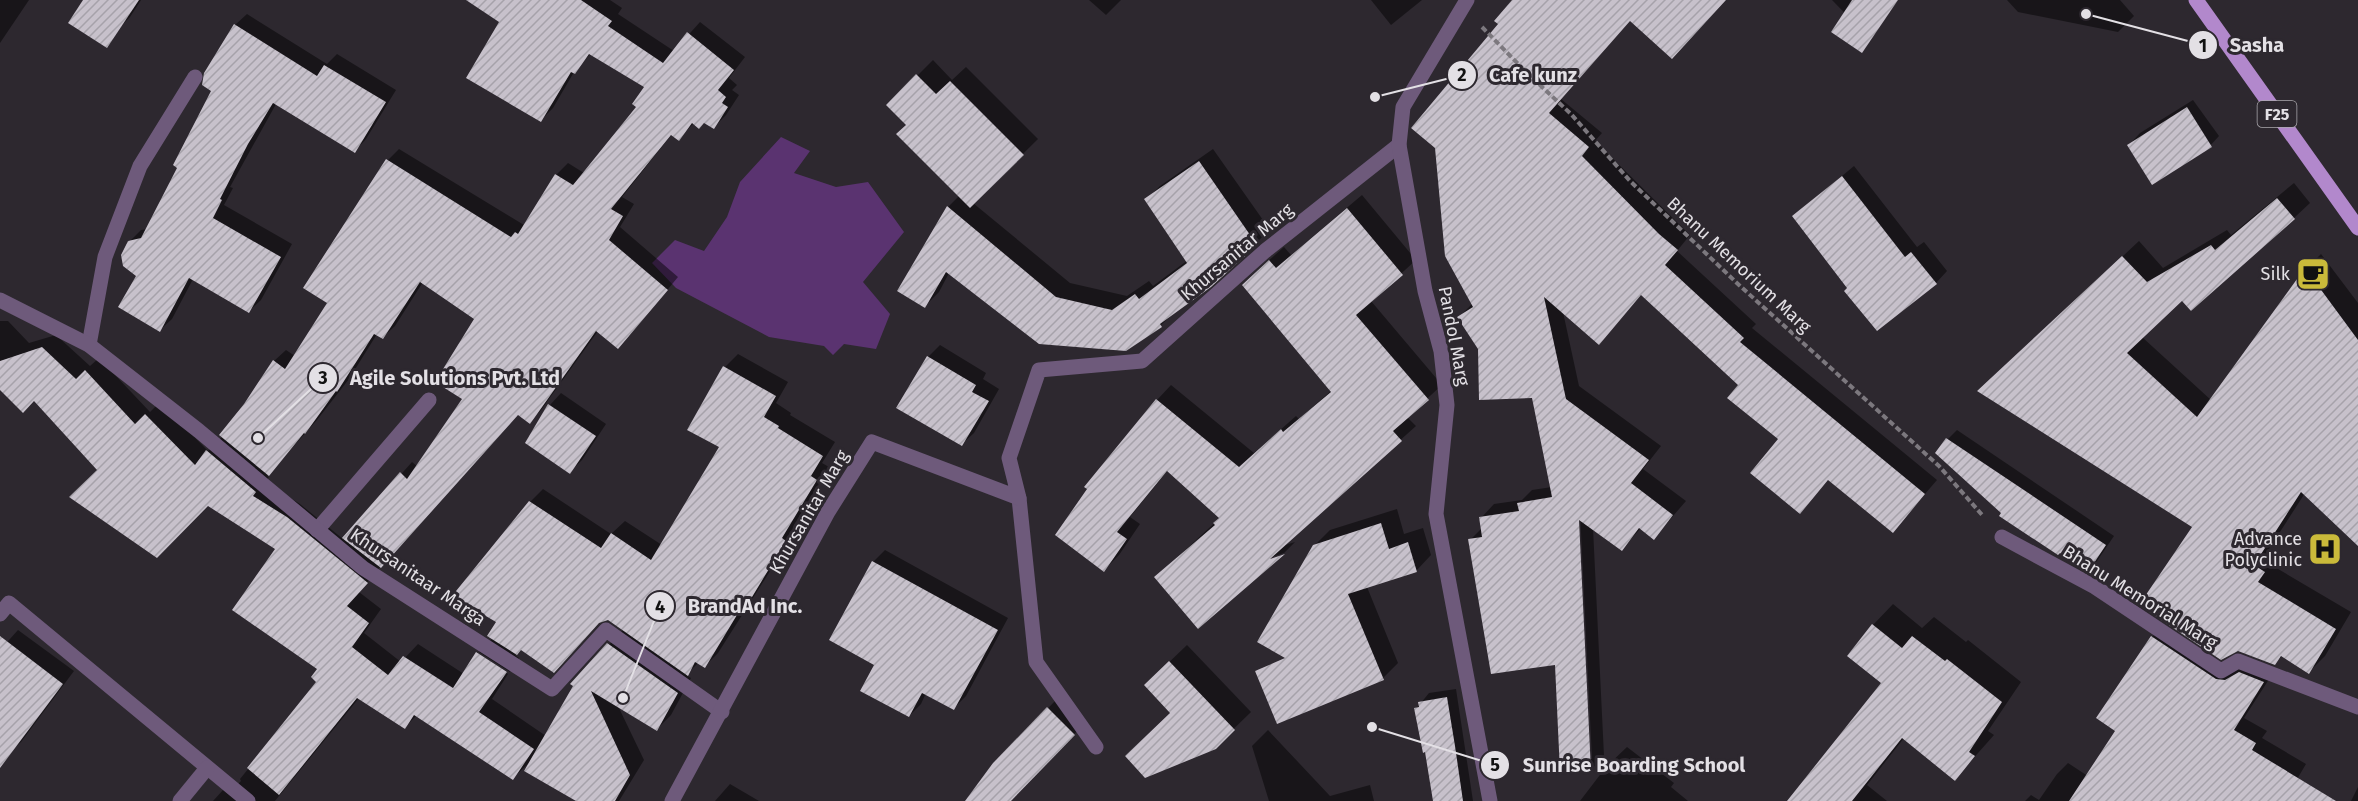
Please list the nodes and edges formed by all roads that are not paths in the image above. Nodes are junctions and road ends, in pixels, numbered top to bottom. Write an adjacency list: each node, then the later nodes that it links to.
1 (2196, 0): 5 (main road, F25)
2 (1465, 4): 4 (street, Pandol Marg)
3 (195, 77): 7 (street)
4 (1399, 145): 9 (street, Khursanitar Marg); 20 (street, Pandol Marg)
5 (2358, 228)
6 (0, 300): 7 (street, Khursanitaar Marga)
7 (89, 345): 10 (street, Khursanitaar Marga)
8 (429, 400): 10 (street)
9 (1019, 498): 14 (street, Khursanitar Marg); 15 (street)
10 (317, 530): 14 (street, Khursanitaar Marga)
11 (2002, 537): 13 (street, Bhanu Memorial Marg)
12 (0, 614): 16 (street)
13 (2358, 707)
14 (722, 712): 19 (street, Khursanitar Marg)
15 (1096, 747)
16 (207, 768): 17 (street); 18 (street)
17 (180, 801)
18 (248, 801)
19 (672, 801)
20 (1490, 801)

